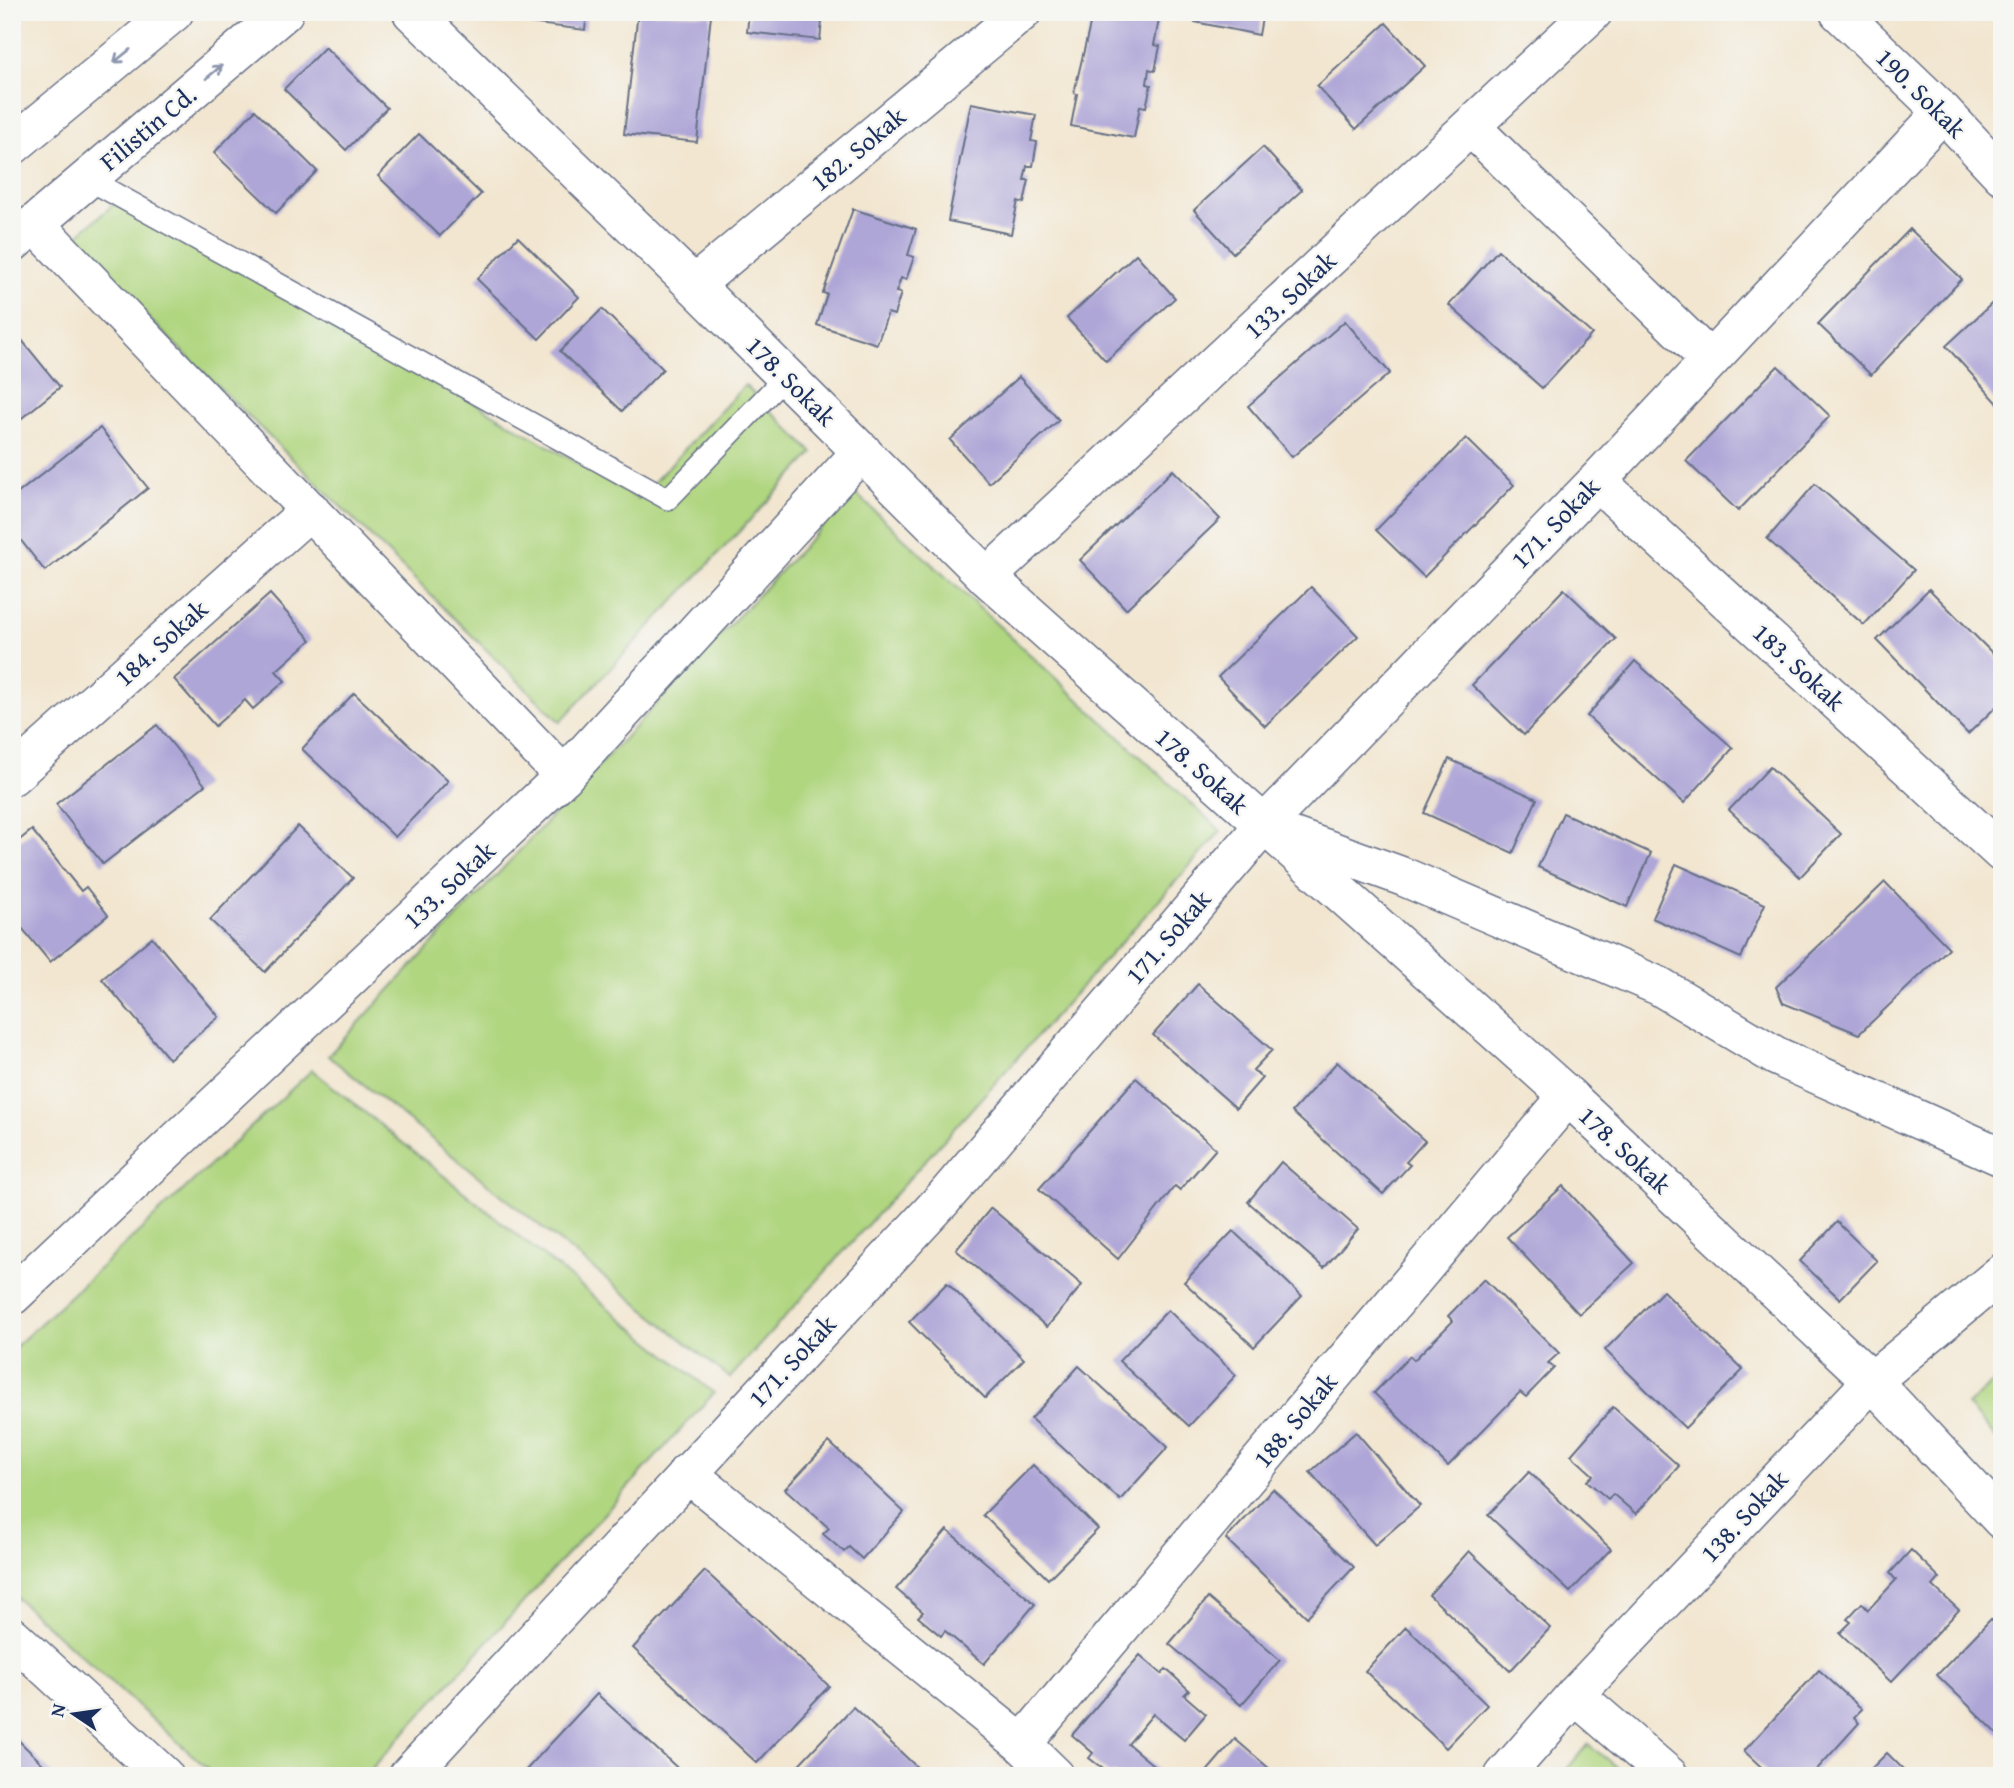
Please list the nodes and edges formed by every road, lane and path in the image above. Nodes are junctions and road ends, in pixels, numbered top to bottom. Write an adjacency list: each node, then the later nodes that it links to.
1 (174, 12): 9 (street, one-way to 9)
2 (284, 12): 11 (street, Filistin Cd., one-way to 2)
3 (412, 12): 13 (street, 178. Sokak)
4 (1022, 12): 13 (street, 182. Sokak)
5 (1593, 12): 8 (street, 133. Sokak)
6 (1839, 12): 7 (street, 190. Sokak)
7 (1943, 112): 10 (street, 190. Sokak); 14 (street, 171. Sokak)
8 (1471, 127): 14 (street); 19 (street, 133. Sokak)
9 (12, 146)
10 (2002, 175)
11 (88, 179): 12 (street, Filistin Cd.); 15 (lane)
12 (24, 234): 18 (street)
13 (694, 285): 15 (street, 178. Sokak)
14 (1710, 360): 17 (street, 171. Sokak)
15 (786, 376): 16 (street, 178. Sokak)
16 (862, 451): 19 (street, 178. Sokak); 21 (street, 133. Sokak)
17 (1597, 481): 22 (street, 171. Sokak); 23 (street, 183. Sokak)
18 (310, 510): 20 (street, 184. Sokak); 21 (street)
19 (987, 577): 22 (street, 178. Sokak)
20 (12, 776)
21 (564, 776): 27 (street, 133. Sokak)
22 (1263, 826): 24 (street, 178. Sokak); 25 (street); 29 (street, 171. Sokak)
23 (2002, 853)
24 (1568, 1096): 28 (street, 178. Sokak); 33 (street, 188. Sokak)
25 (2002, 1157)
26 (2002, 1273): 28 (street, 138. Sokak)
27 (12, 1296)
28 (1872, 1381): 30 (street, 178. Sokak); 32 (street, 138. Sokak)
29 (687, 1473): 33 (street); 34 (street, 171. Sokak)
30 (2002, 1520)
31 (12, 1636): 35 (street)
32 (1575, 1695): 37 (street, 138. Sokak); 38 (street)
33 (1022, 1744): 36 (street)
34 (412, 1774)
35 (164, 1776)
36 (1055, 1776)
37 (1504, 1776)
38 (1669, 1776)

